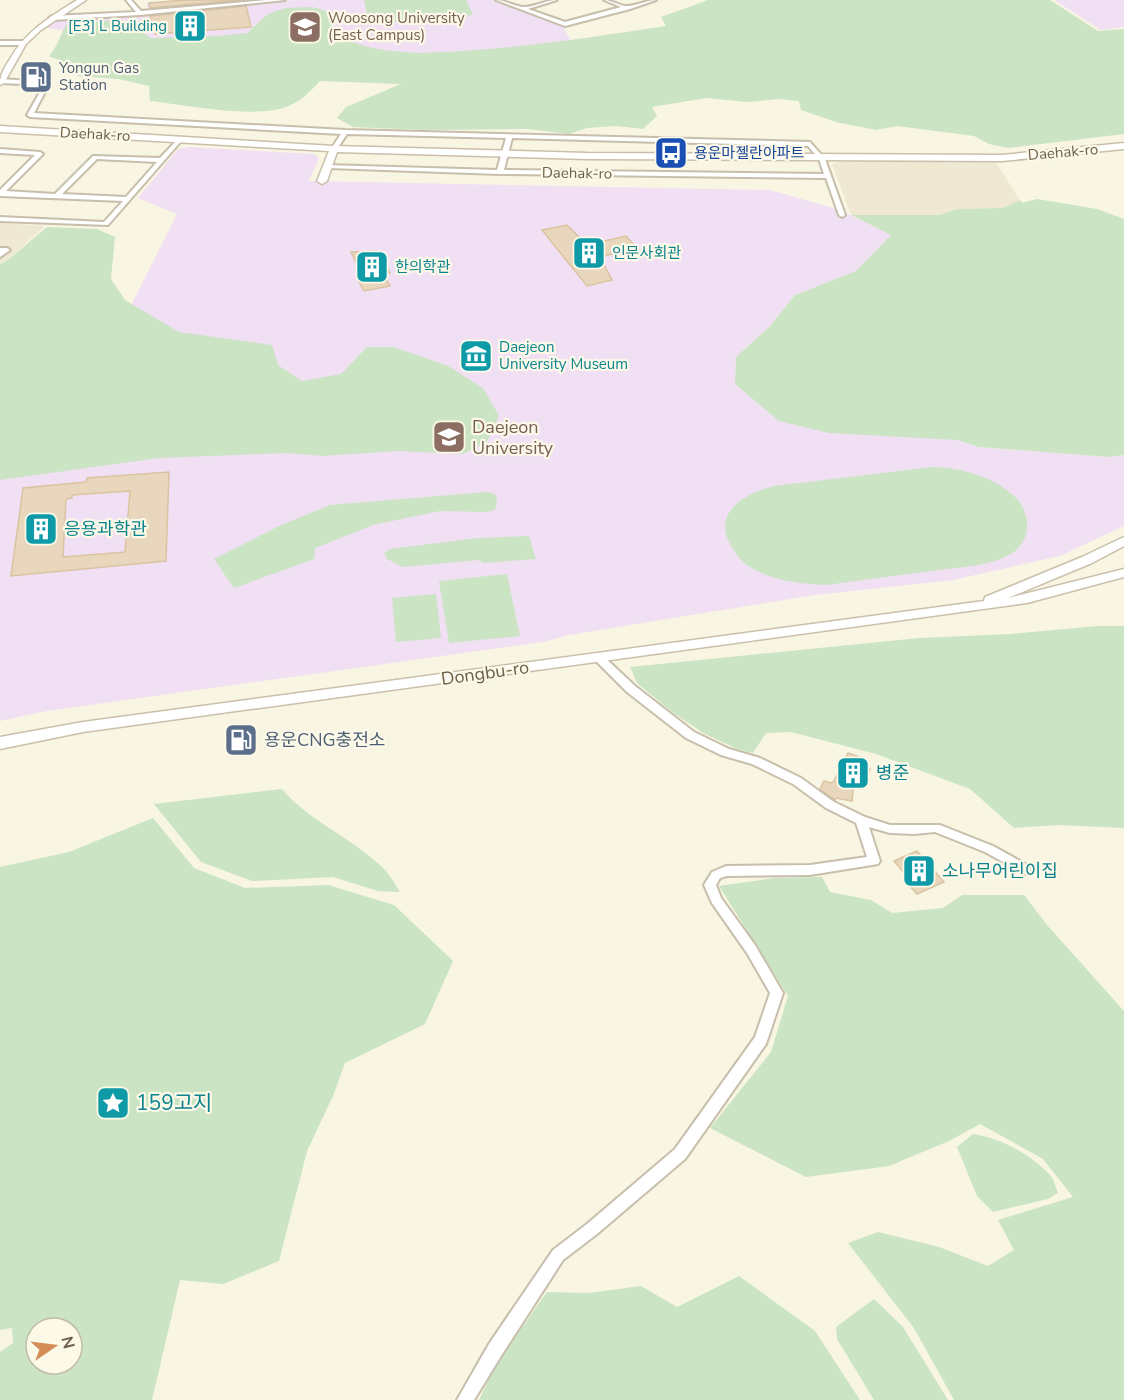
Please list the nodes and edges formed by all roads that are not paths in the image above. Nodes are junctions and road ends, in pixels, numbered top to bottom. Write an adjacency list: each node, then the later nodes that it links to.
1 (82, 0): 12 (main road)
2 (128, 0): 11 (street)
3 (283, 0): 8 (street)
4 (498, 0): 10 (street)
5 (555, 0): 10 (street)
6 (606, 0): 9 (street)
7 (654, 0): 9 (street)
8 (261, 1): 11 (street)
9 (628, 8): 10 (street)
10 (522, 9)
11 (140, 13): 12 (street)
12 (52, 18): 14 (main road)
13 (0, 43): 14 (street)
14 (23, 43): 15 (main road)
15 (0, 82): 16 (street)
16 (188, 124): 18 (street); 20 (street)
17 (0, 129): 20 (main road, Daehak-ro)
18 (345, 132): 19 (street); 22 (street)
19 (509, 137): 24 (street); 25 (street)
20 (177, 139): 22 (main road, Daehak-ro); 26 (street)
21 (1124, 146): 25 (main road, Daehak-ro)
22 (334, 149): 24 (main road, Daehak-ro); 27 (main road)
23 (0, 152): 31 (street)
24 (505, 154): 25 (main road, Daehak-ro); 28 (street)
25 (822, 159): 29 (street)
26 (162, 160): 32 (street); 33 (street)
27 (328, 166): 28 (street, Daehak-ro); 30 (main road)
28 (500, 172): 29 (street, Daehak-ro)
29 (826, 176): 34 (street)
30 (322, 181)
31 (0, 193): 32 (street)
32 (57, 195): 33 (street)
33 (128, 199): 35 (street)
34 (842, 215)
35 (0, 219)
36 (0, 250): 37 (street)
37 (0, 255)
38 (1124, 541): 40 (main road)
39 (1124, 573): 40 (main road)
40 (971, 608): 41 (main road, Dongbu-ro)
41 (600, 658): 42 (main road, Dongbu-ro); 43 (street)
42 (0, 743)
43 (861, 820): 44 (street); 45 (street)
44 (1025, 869)
45 (465, 1400)

